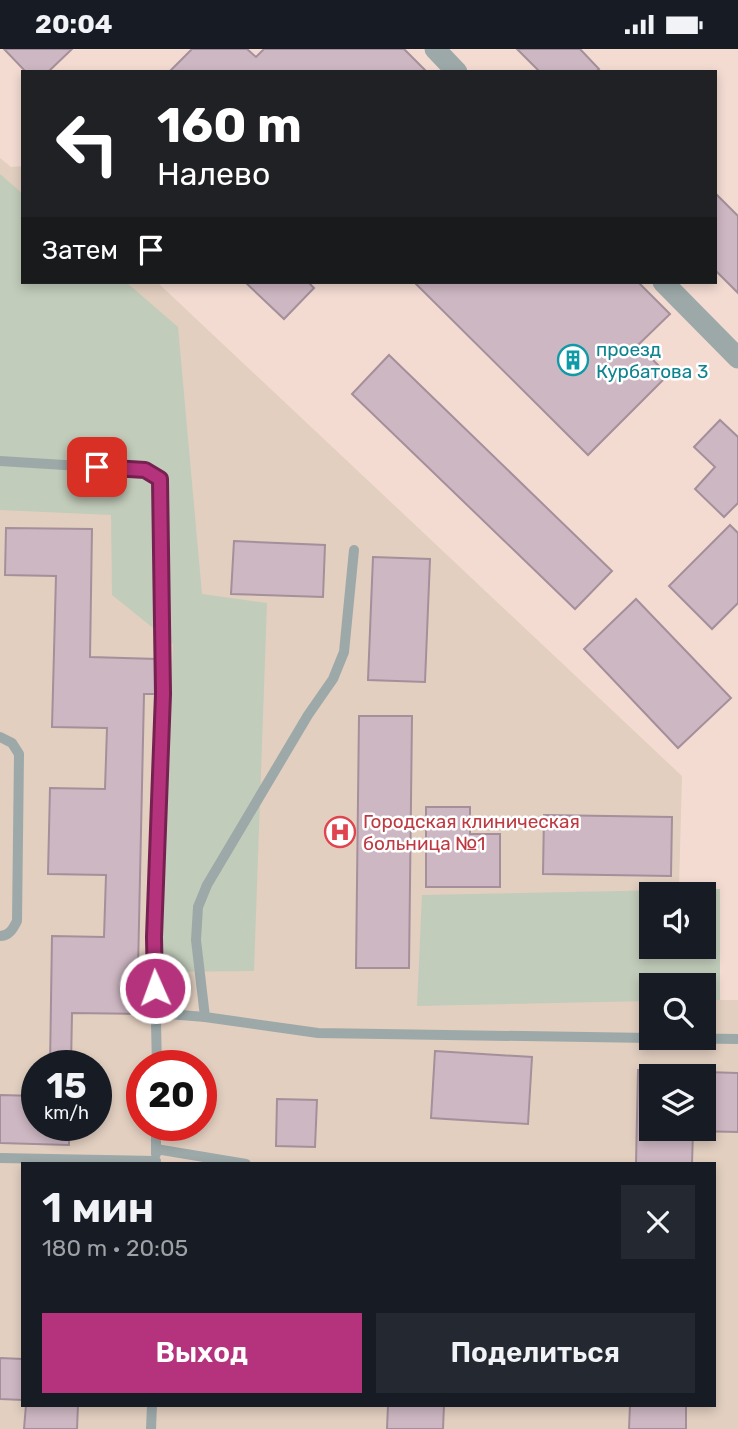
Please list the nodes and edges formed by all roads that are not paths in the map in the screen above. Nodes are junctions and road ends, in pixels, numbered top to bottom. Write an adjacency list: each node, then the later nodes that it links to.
1 (435, 49): 2 (street)
2 (455, 70)
3 (665, 284): 4 (street)
4 (738, 358)
5 (0, 461): 9 (lane)
6 (354, 550): 10 (lane)
7 (0, 737): 8 (lane)
8 (0, 936)
9 (156, 1013): 10 (lane); 14 (lane)
10 (205, 1017): 11 (lane)
11 (639, 1038)
12 (716, 1038): 13 (lane)
13 (738, 1038)
14 (157, 1050)
15 (156, 1141): 16 (lane)
16 (156, 1149): 19 (lane); 20 (lane)
17 (0, 1158): 18 (lane)
18 (125, 1162)
19 (156, 1162)
20 (234, 1162)
21 (152, 1407): 22 (lane)
22 (152, 1429)

